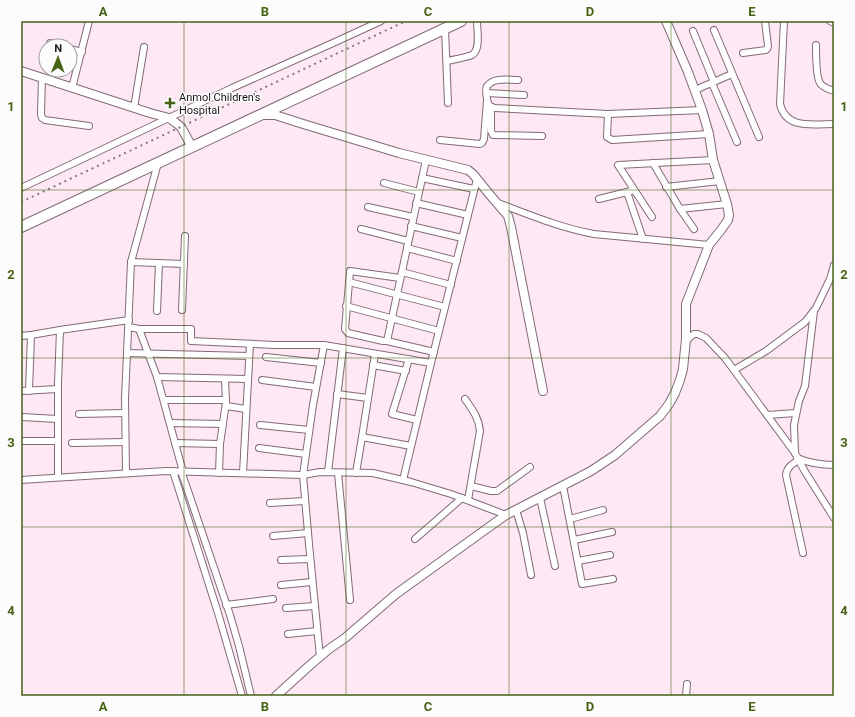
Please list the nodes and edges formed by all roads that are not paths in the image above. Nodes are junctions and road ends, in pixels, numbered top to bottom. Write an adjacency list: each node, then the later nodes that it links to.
1 (86, 21): 16 (street)
2 (381, 21): 37 (street)
3 (462, 21): 10 (main road)
4 (477, 21): 18 (street)
5 (666, 21): 27 (street)
6 (765, 21): 17 (street)
7 (784, 21): 38 (street)
8 (830, 21): 9 (street)
9 (834, 23)
10 (445, 29): 18 (street); 36 (main road)
11 (714, 30): 20 (street)
12 (694, 31): 25 (street)
13 (816, 45): 28 (street)
14 (144, 47): 33 (street)
15 (78, 51): 16 (street)
16 (82, 52): 26 (street)
17 (743, 53)
18 (446, 61): 31 (street)
19 (21, 70): 21 (street)
20 (732, 74): 25 (street); 42 (street)
21 (38, 76)
22 (42, 78): 39 (street)
23 (45, 78): 26 (street)
24 (518, 80): 30 (street)
25 (713, 82): 27 (street); 44 (street)
26 (72, 88): 33 (street)
27 (695, 90): 34 (street)
28 (834, 91)
29 (524, 95): 30 (street)
30 (487, 97): 32 (street); 43 (street)
31 (448, 104)
32 (491, 107): 35 (street); 41 (street)
33 (134, 108): 37 (street)
34 (702, 110): 35 (street); 40 (street)
35 (608, 114): 40 (street)
36 (259, 116): 45 (main road); 46 (street)
37 (169, 118): 45 (street); 55 (street)
38 (834, 124)
39 (89, 126)
40 (709, 134): 47 (street)
41 (542, 136)
42 (758, 137)
43 (440, 140)
44 (737, 142)
45 (192, 147): 48 (main road)
46 (426, 160): 50 (street); 51 (street)
47 (714, 160): 49 (street); 52 (street)
48 (158, 163): 70 (main road); 80 (street)
49 (652, 163): 54 (street); 57 (street)
50 (422, 178): 56 (street); 58 (street)
51 (477, 179): 56 (street); 62 (street)
52 (720, 181): 54 (street); 63 (street)
53 (384, 183): 58 (street)
54 (666, 187): 65 (street)
55 (21, 188)
56 (474, 189): 66 (street)
57 (634, 190): 59 (street); 68 (street)
58 (419, 192): 61 (street)
59 (627, 192): 60 (street); 75 (street)
60 (599, 199)
61 (416, 203): 66 (street); 67 (street)
62 (497, 203): 75 (street); 126 (street)
63 (727, 204): 65 (street); 77 (street)
64 (368, 207): 67 (street)
65 (680, 209): 72 (street)
66 (468, 215): 74 (street)
67 (413, 217): 69 (street)
68 (652, 217)
69 (412, 226): 74 (street); 76 (street)
70 (21, 227)
71 (361, 229): 76 (street)
72 (694, 229)
73 (185, 236): 82 (street)
74 (462, 238): 79 (street)
75 (643, 239): 77 (street)
76 (408, 241): 78 (street)
77 (709, 245): 102 (street)
78 (407, 248): 79 (street); 84 (street)
79 (457, 261): 86 (street)
80 (131, 262): 81 (street); 94 (street)
81 (160, 263): 82 (street); 91 (street)
82 (184, 264): 90 (street)
83 (834, 265): 92 (street)
84 (401, 275): 85 (street); 86 (street); 87 (street)
85 (349, 282): 87 (street); 88 (street)
86 (451, 285): 89 (street)
87 (397, 294): 89 (street); 93 (street)
88 (346, 306): 93 (street); 101 (street)
89 (445, 307): 98 (street)
90 (182, 310)
91 (157, 311)
92 (814, 311): 116 (street); 134 (street)
93 (392, 318): 98 (street); 101 (street)
94 (129, 320): 95 (street); 97 (street)
95 (128, 328): 96 (street); 107 (street)
96 (139, 328): 103 (street); 108 (street)
97 (60, 330): 99 (street); 123 (street)
98 (439, 331): 106 (street)
99 (31, 335): 100 (street); 125 (street)
100 (21, 336)
101 (387, 341): 106 (street)
102 (686, 342): 116 (street); 170 (street)
103 (250, 344): 104 (street); 110 (street)
104 (324, 345): 105 (street); 113 (street)
105 (343, 348): 109 (street); 127 (street)
106 (434, 352): 114 (street)
107 (128, 353): 108 (street); 133 (street)
108 (148, 353): 110 (street); 118 (street)
109 (375, 354): 112 (street); 115 (street)
110 (249, 356): 120 (street)
111 (266, 357): 113 (street)
112 (409, 359): 114 (street); 117 (street)
113 (321, 363): 122 (street)
114 (431, 363): 139 (street)
115 (372, 365): 117 (street); 128 (street)
116 (734, 370): 136 (street)
117 (406, 371): 139 (street)
118 (157, 377): 119 (street); 130 (street)
119 (226, 379): 120 (street); 131 (street)
120 (248, 379): 132 (street)
121 (262, 380): 122 (street)
122 (316, 387): 143 (street)
123 (58, 389): 125 (street); 138 (street)
124 (21, 391): 125 (street)
125 (29, 391)
126 (543, 391)
127 (337, 394): 128 (street); 159 (street)
128 (368, 398): 144 (street)
129 (465, 399): 169 (street)
130 (164, 400): 131 (street); 140 (street)
131 (226, 403): 132 (street); 141 (street)
132 (246, 409): 162 (street)
133 (125, 413): 135 (street); 147 (street)
134 (796, 413): 136 (street); 154 (street)
135 (79, 414)
136 (767, 415): 154 (street)
137 (21, 417): 138 (street)
138 (58, 418): 146 (street)
139 (417, 420): 151 (street)
140 (170, 423): 141 (street); 149 (street)
141 (223, 424): 150 (street)
142 (260, 425): 143 (street)
143 (310, 430): 153 (street)
144 (362, 437): 151 (street); 164 (street)
145 (21, 441): 146 (street)
146 (58, 442): 166 (street)
147 (125, 442): 148 (street); 160 (street)
148 (72, 443)
149 (175, 443): 150 (street); 158 (street)
150 (220, 444): 161 (street)
151 (411, 446): 168 (street)
152 (259, 448): 153 (street)
153 (306, 454): 165 (street)
154 (797, 457): 155 (street); 178 (street); 185 (street)
155 (834, 465)
156 (530, 468): 169 (street)
157 (173, 471): 158 (street); 160 (street); 204 (street)
158 (182, 471): 161 (street); 197 (street)
159 (328, 472): 163 (street); 165 (street)
160 (126, 473): 166 (street)
161 (219, 473): 162 (street)
162 (243, 473): 165 (street)
163 (338, 473): 164 (street); 196 (street)
164 (356, 473): 168 (street)
165 (303, 475): 173 (street)
166 (58, 477): 167 (street)
167 (21, 480)
168 (403, 480): 172 (street)
169 (471, 486): 172 (street)
170 (564, 486): 171 (street); 179 (street)
171 (540, 498): 175 (street); 190 (street)
172 (465, 499): 177 (street); 183 (street)
173 (305, 501): 174 (street); 181 (street)
174 (270, 502)
175 (516, 510): 177 (street); 191 (street)
176 (603, 510): 179 (street)
177 (506, 515): 202 (street)
178 (834, 518)
179 (570, 519): 184 (street)
180 (612, 532): 184 (street)
181 (308, 533): 182 (street); 187 (street)
182 (273, 536)
183 (415, 539)
184 (574, 540): 189 (street)
185 (803, 553)
186 (610, 554): 189 (street)
187 (310, 559): 188 (street); 193 (street)
188 (281, 560)
189 (578, 561): 192 (street)
190 (555, 566)
191 (531, 575)
192 (613, 579)
193 (312, 582): 194 (street); 198 (street)
194 (281, 585)
195 (273, 599): 197 (street)
196 (350, 600)
197 (226, 605): 205 (street)
198 (315, 606): 199 (street); 200 (street)
199 (286, 608)
200 (317, 631): 201 (street); 202 (street)
201 (288, 634)
202 (320, 657): 206 (street)
203 (687, 684): 207 (street)
204 (242, 696)
205 (251, 696)
206 (276, 696)
207 (686, 696)

